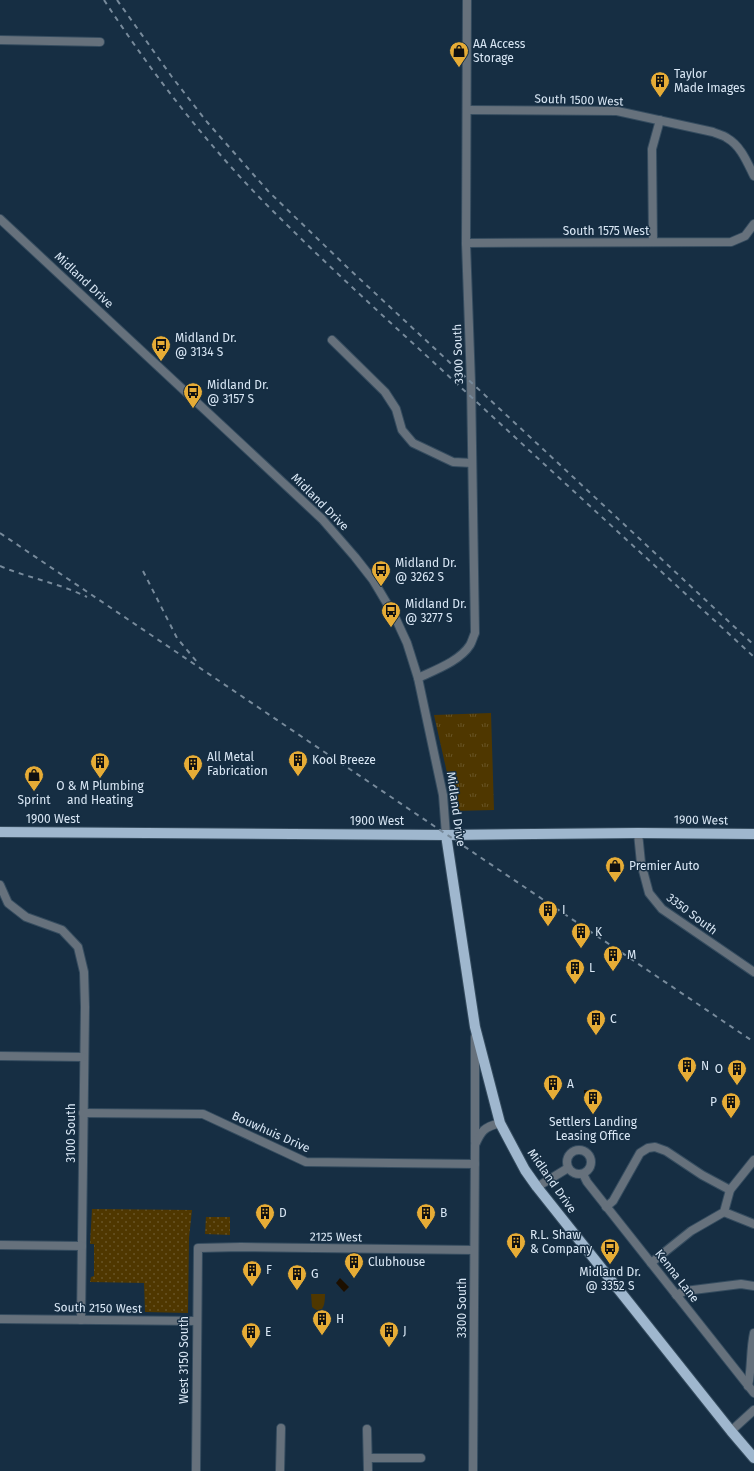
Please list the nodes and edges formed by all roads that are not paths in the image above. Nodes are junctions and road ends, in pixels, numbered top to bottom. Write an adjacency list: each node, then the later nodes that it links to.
1 (467, 0): 4 (street, 3300 South)
2 (0, 40): 3 (street)
3 (100, 42)
4 (467, 110): 5 (street, South 1500 West); 10 (street, 3300 South)
5 (660, 120): 6 (street, South 1500 West); 9 (street)
6 (754, 176)
7 (0, 219): 13 (street, Midland Drive)
8 (754, 224): 9 (street, South 1575 West)
9 (653, 242): 10 (street, South 1575 West)
10 (466, 243): 12 (street, 3300 South)
11 (332, 340): 12 (street)
12 (472, 463): 13 (street, 3300 South)
13 (418, 678): 17 (street, Midland Drive)
14 (0, 832): 17 (main road, 1900 West)
15 (638, 833): 16 (main road, 1900 West); 17 (main road, 1900 West); 19 (street, 3350 South)
16 (754, 834)
17 (446, 835): 20 (main road, Midland Drive)
18 (0, 885): 22 (street, 3100 South)
19 (754, 972)
20 (475, 1027): 24 (main road, Midland Drive); 25 (street, 3300 South)
21 (0, 1056): 22 (street)
22 (83, 1056): 23 (street, 3100 South)
23 (83, 1113): 27 (street, Bouwhuis Drive); 36 (street, 3100 South)
24 (500, 1123): 25 (street); 30 (main road, Midland Drive)
25 (475, 1145): 27 (street, 3300 South)
26 (753, 1162): 31 (street)
27 (475, 1164): 38 (street, 3300 South)
28 (568, 1168): 29 (street); 29 (street); 30 (street)
29 (583, 1174): 32 (street, Kenna Lane)
30 (537, 1187): 51 (main road, Midland Drive)
31 (730, 1190): 32 (street); 33 (street)
32 (606, 1207): 39 (street, Kenna Lane)
33 (724, 1212): 34 (street); 39 (street)
34 (754, 1224)
35 (0, 1246): 36 (street)
36 (82, 1246): 43 (street, 3100 South)
37 (198, 1248): 38 (street, 2125 West); 44 (street, West 3150 South)
38 (474, 1250): 58 (street, 3300 South)
39 (651, 1264): 41 (street, Kenna Lane)
40 (754, 1286): 41 (street)
41 (676, 1295): 46 (street, Kenna Lane)
42 (0, 1319): 43 (street, South 2150 West)
43 (81, 1320): 44 (street, South 2150 West)
44 (196, 1321): 55 (street, West 3150 South)
45 (754, 1333): 46 (street)
46 (748, 1386): 47 (street, Kenna Lane)
47 (754, 1393)
48 (754, 1410): 51 (street)
49 (281, 1428): 56 (street)
50 (367, 1429): 52 (street)
51 (731, 1431): 54 (main road, Midland Drive)
52 (368, 1458): 53 (street); 57 (street)
53 (421, 1458)
54 (754, 1458)
55 (196, 1471)
56 (280, 1471)
57 (368, 1471)
58 (473, 1471)

